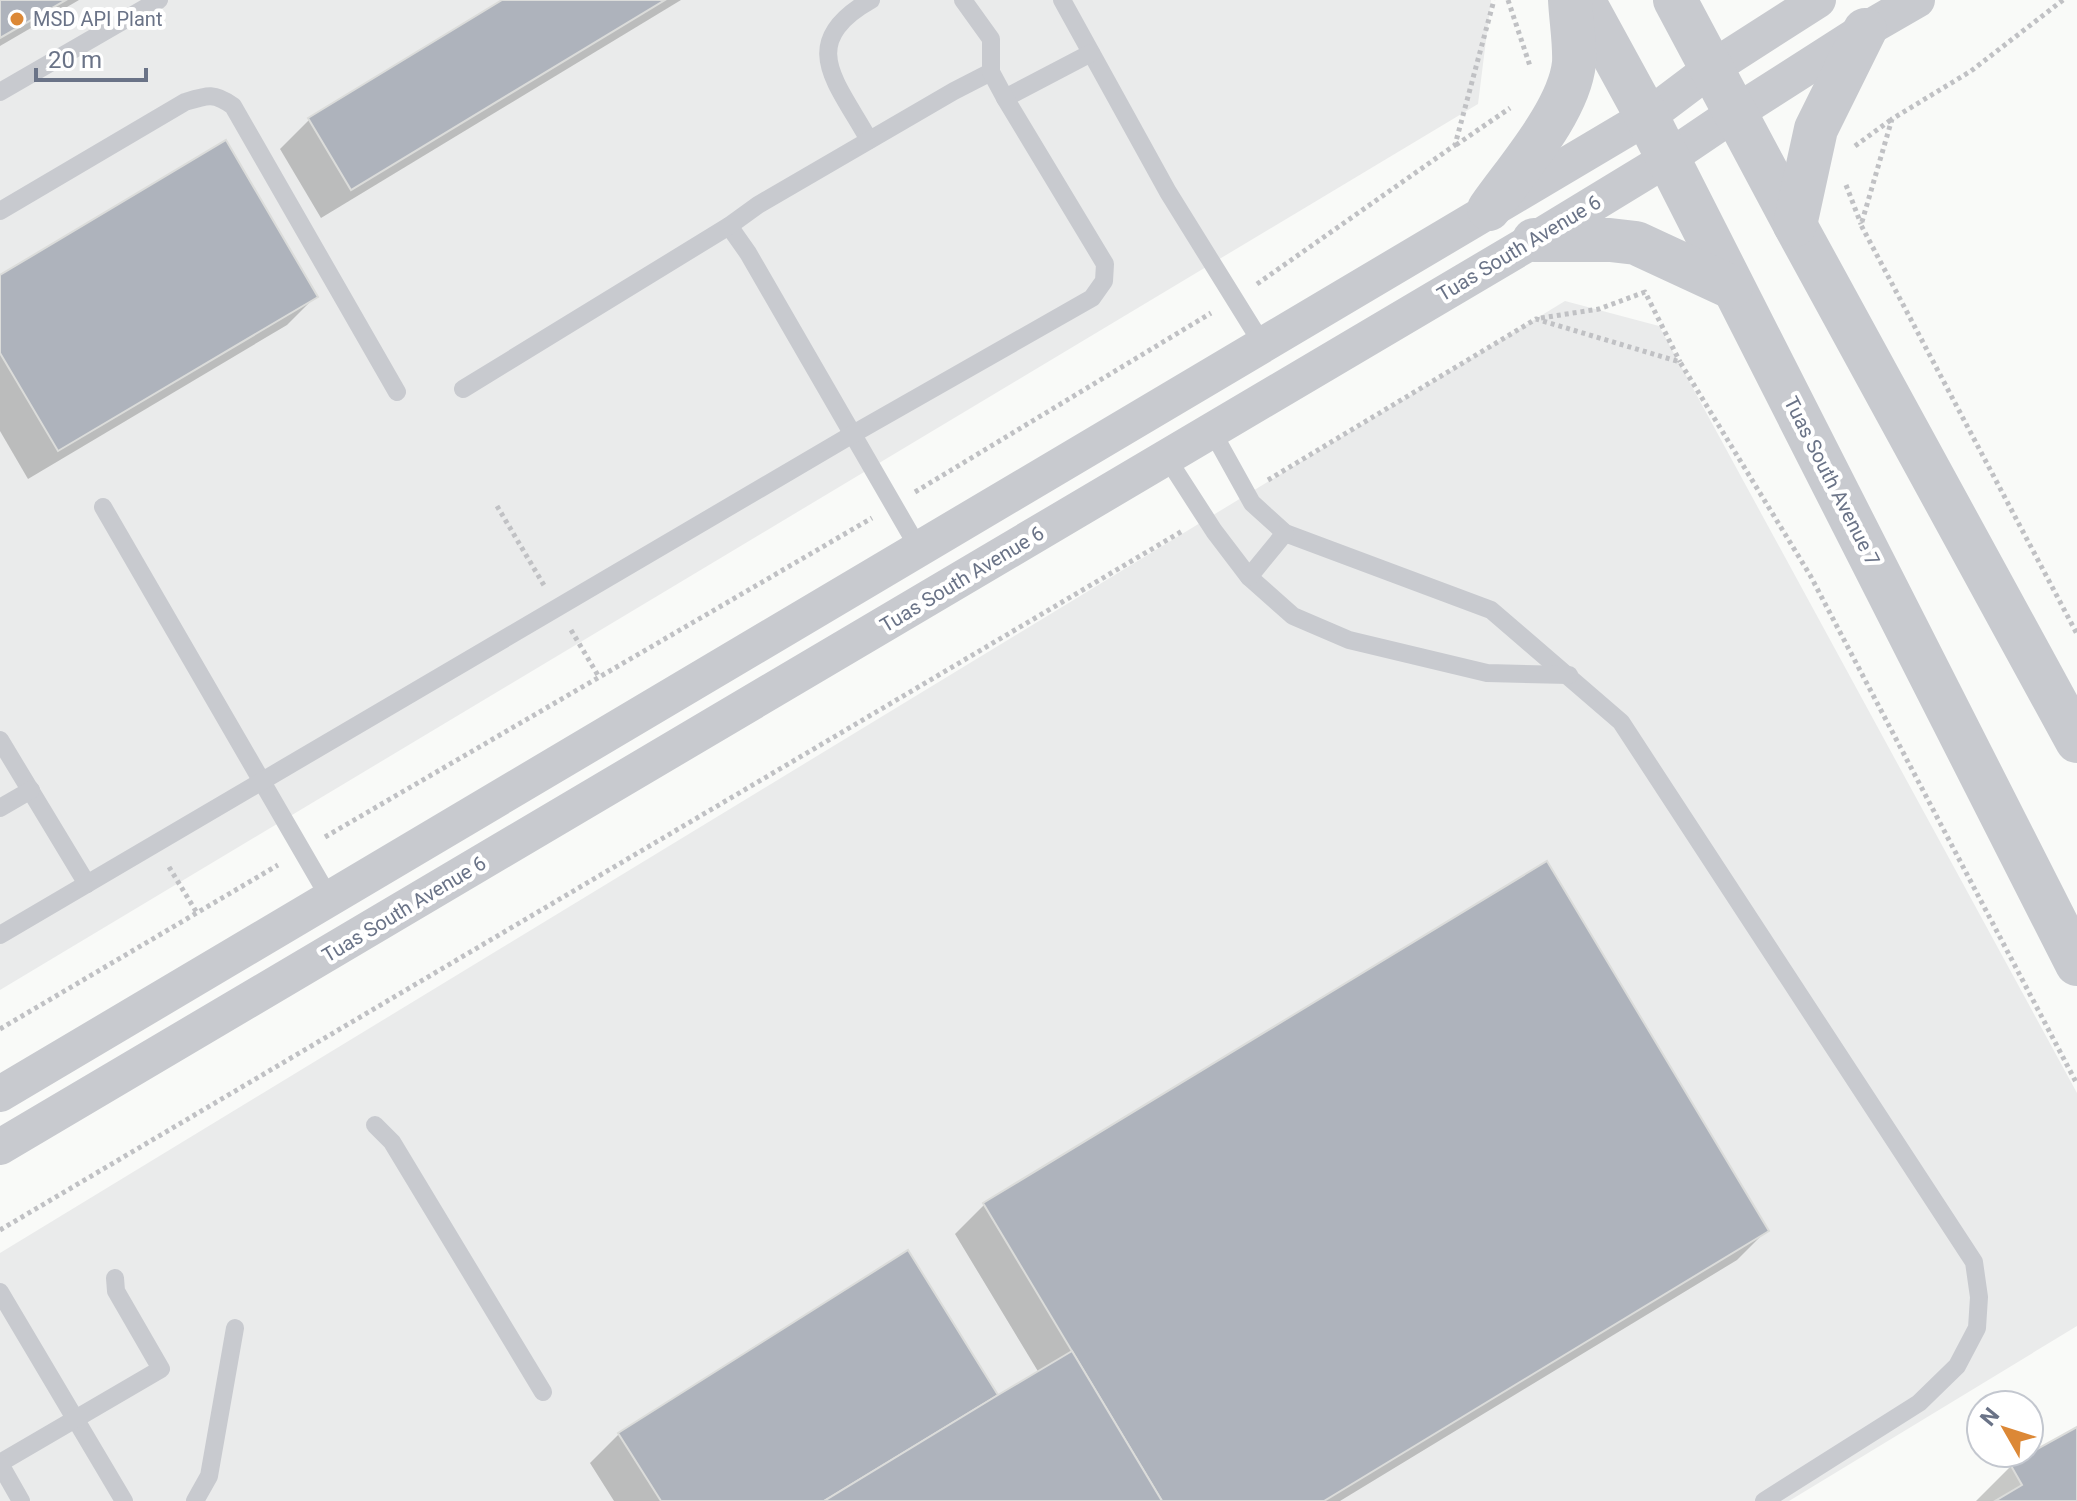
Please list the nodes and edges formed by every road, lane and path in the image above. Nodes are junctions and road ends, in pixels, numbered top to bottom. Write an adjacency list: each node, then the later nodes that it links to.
1 (159, 0): 18 (lane)
2 (871, 0): 24 (lane)
3 (963, 0): 16 (lane)
4 (1062, 0): 14 (lane)
5 (1494, 0): 25 (path)
6 (1508, 0): 17 (path)
7 (1570, 0): 29 (street)
8 (1583, 0): 22 (street, Tuas South Avenue 7)
9 (1675, 0): 15 (street)
10 (1818, 0): 15 (street)
11 (1917, 0): 13 (street, Tuas South Avenue 6)
12 (2063, 0): 23 (path)
13 (1865, 30): 21 (street, Tuas South Avenue 6); 31 (street)
14 (1091, 53): 19 (lane); 36 (lane)
15 (1712, 68): 21 (street); 22 (street)
16 (991, 72): 19 (lane); 24 (lane)
17 (1533, 73)
18 (0, 92)
19 (1005, 98): 43 (lane)
20 (1514, 105): 25 (path)
21 (1735, 113): 27 (street, Tuas South Avenue 6); 31 (street)
22 (1647, 117): 27 (street, Tuas South Avenue 7); 29 (street)
23 (1892, 119): 26 (path); 32 (path)
24 (869, 140): 33 (lane)
25 (1455, 145): 36 (path)
26 (1847, 151)
27 (1667, 159): 34 (street, Tuas South Avenue 6); 35 (street, Tuas South Avenue 7)
28 (1841, 173): 32 (path)
29 (1489, 209): 38 (street)
30 (0, 211): 41 (lane)
31 (1795, 225): 55 (street)
32 (1861, 225): 52 (path)
33 (729, 226): 40 (lane); 43 (lane)
34 (1534, 240): 35 (street); 42 (street, Tuas South Avenue 6)
35 (1731, 287): 65 (street, Tuas South Avenue 7)
36 (1235, 299): 38 (lane); 46 (path)
37 (1536, 319): 39 (path); 39 (path); 45 (path)
38 (1263, 345): 50 (street)
39 (1680, 362): 67 (path)
40 (463, 389)
41 (397, 392)
42 (1212, 431): 44 (street, Tuas South Avenue 6); 45 (lane)
43 (853, 434): 46 (lane); 56 (lane)
44 (1167, 458): 48 (lane); 70 (street, Tuas South Avenue 6)
45 (1247, 493): 49 (lane)
46 (894, 505): 50 (lane); 59 (path)
47 (103, 507): 56 (lane)
48 (1205, 517): 51 (lane); 71 (path)
49 (1285, 533): 51 (lane); 53 (lane)
50 (919, 549): 62 (street)
51 (1249, 577): 53 (lane)
52 (2077, 634)
53 (1569, 675): 81 (lane)
54 (0, 740): 57 (lane)
55 (2077, 741)
56 (262, 782): 59 (lane); 61 (lane)
57 (31, 790): 58 (lane); 61 (lane)
58 (0, 808)
59 (302, 851): 62 (lane); 63 (path)
60 (169, 867): 63 (path)
61 (87, 884): 64 (lane)
62 (330, 899): 68 (street)
63 (197, 913): 66 (path)
64 (0, 935)
65 (2077, 964)
66 (0, 1029)
67 (2077, 1084)
68 (0, 1094)
69 (375, 1125): 75 (lane)
70 (0, 1147)
71 (0, 1230)
72 (115, 1278): 76 (lane)
73 (0, 1292): 76 (lane)
74 (235, 1328): 80 (lane)
75 (543, 1392)
76 (75, 1418): 77 (lane); 79 (lane)
77 (0, 1463): 78 (lane)
78 (21, 1501)
79 (124, 1501)
80 (195, 1501)
81 (1764, 1501)

